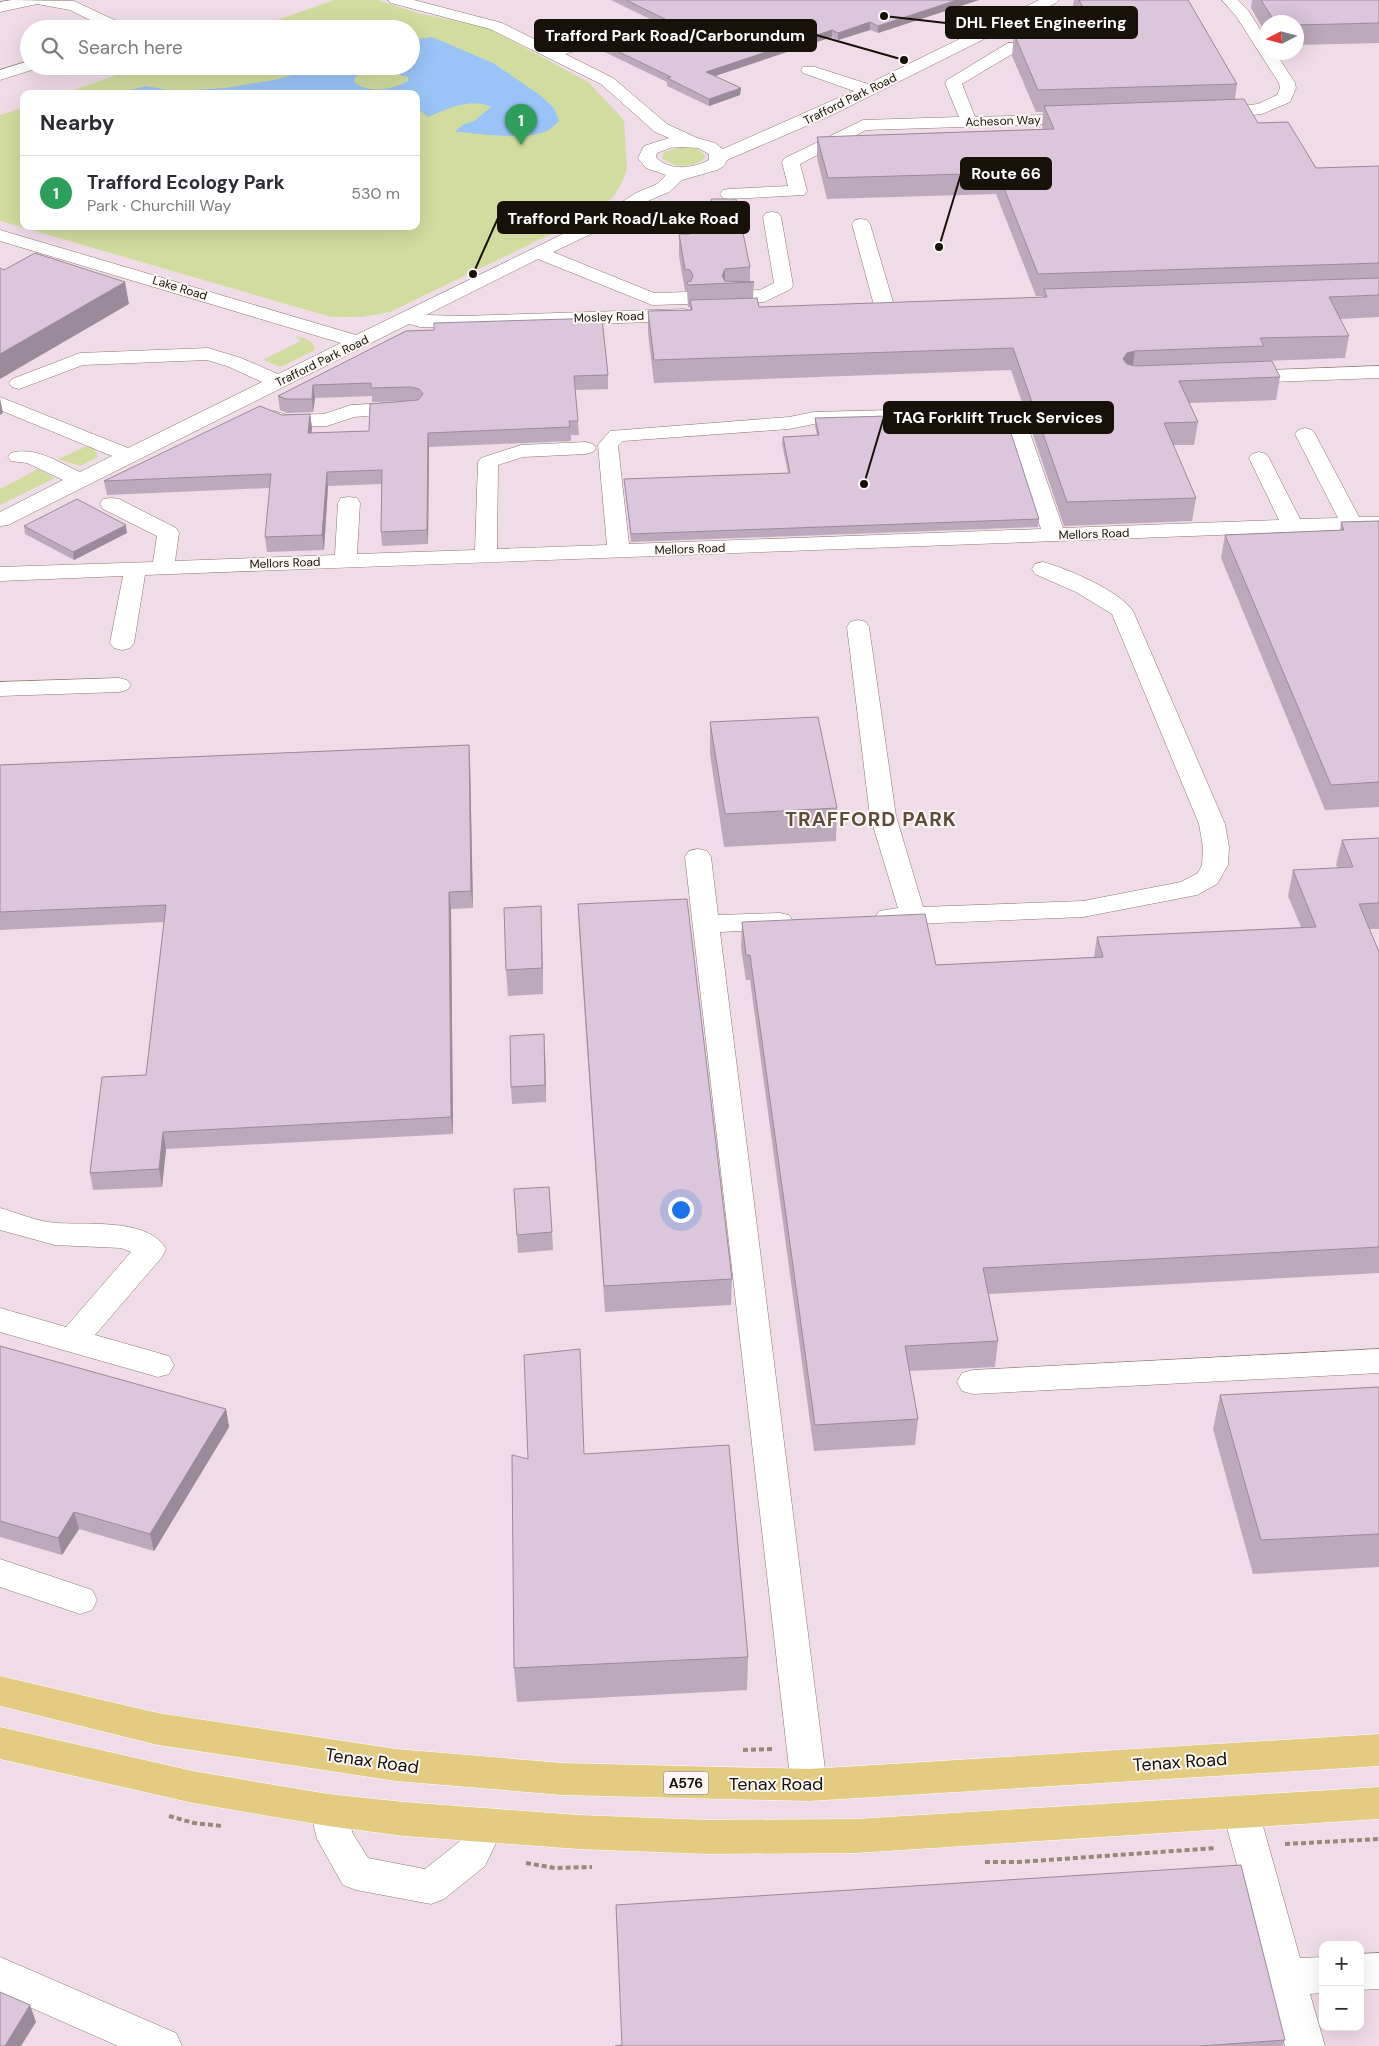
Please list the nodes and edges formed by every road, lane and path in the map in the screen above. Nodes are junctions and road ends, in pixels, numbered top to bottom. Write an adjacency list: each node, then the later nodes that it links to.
1 (37, 0): 5 (street); 6 (street)
2 (396, 0): 10 (street)
3 (1051, 0): 15 (street, Trafford Park Road)
4 (1230, 0): 8 (street)
5 (0, 7)
6 (103, 20)
7 (587, 23): 10 (street)
8 (1259, 40)
9 (1052, 45): 19 (street)
10 (552, 53): 16 (street)
11 (1272, 60): 17 (street)
12 (20, 69): 14 (street)
13 (809, 70): 15 (street)
14 (0, 75)
15 (869, 90): 20 (street, Trafford Park Road)
16 (641, 111): 21 (street); 23 (street)
17 (1199, 115)
18 (1095, 118): 19 (street, Acheson Way)
19 (969, 122): 25 (street, Acheson Way)
20 (757, 133): 21 (street); 22 (street)
21 (699, 143): 22 (street); 23 (street)
22 (719, 157): 24 (street)
23 (652, 158): 24 (street); 26 (street)
24 (685, 172): 26 (street, Trafford Park Road)
25 (729, 194)
26 (642, 197): 31 (street, Trafford Park Road)
27 (772, 217): 31 (street)
28 (16, 223): 30 (street)
29 (861, 224): 32 (street)
30 (0, 233): 37 (street, Lake Road)
31 (538, 252): 36 (street, Trafford Park Road)
32 (885, 308): 33 (street); 34 (street)
33 (905, 308)
34 (866, 309)
35 (769, 312): 36 (street, Mosley Road)
36 (409, 318): 37 (street, Trafford Park Road)
37 (360, 342): 40 (street, Trafford Park Road)
38 (1379, 372): 39 (street)
39 (1221, 378)
40 (280, 382): 41 (street); 42 (street, Trafford Park Road)
41 (19, 383)
42 (241, 401): 44 (street); 47 (street, Trafford Park Road)
43 (0, 403): 47 (street)
44 (412, 408)
45 (1305, 434): 55 (street)
46 (586, 448): 59 (street)
47 (130, 456): 50 (street, Trafford Park Road)
48 (18, 457): 50 (street)
49 (1259, 458): 56 (street)
50 (80, 480): 53 (street, Trafford Park Road)
51 (349, 502): 60 (street)
52 (111, 504): 61 (street)
53 (0, 520)
54 (1379, 523): 55 (street, Mellors Road)
55 (1352, 524): 56 (street, Mellors Road)
56 (1293, 526): 57 (street, Mellors Road)
57 (1054, 535): 58 (street, Mellors Road); 58 (street)
58 (619, 551): 59 (street, Mellors Road)
59 (486, 556): 60 (street, Mellors Road)
60 (346, 561): 61 (street, Mellors Road)
61 (163, 568): 62 (street, Mellors Road)
62 (135, 569): 64 (street, Mellors Road); 66 (street)
63 (1043, 569): 70 (street)
64 (0, 574)
65 (858, 627): 70 (street)
66 (122, 643)
67 (119, 685): 68 (street)
68 (0, 689)
69 (698, 857): 73 (street)
70 (913, 916): 71 (street)
71 (864, 918)
72 (805, 920): 73 (street)
73 (706, 924): 84 (street)
74 (0, 1219): 76 (street)
75 (0, 1320): 76 (street)
76 (73, 1340): 78 (street)
77 (1379, 1361): 79 (street)
78 (158, 1364)
79 (973, 1382)
80 (0, 1572): 81 (street)
81 (80, 1600)
82 (0, 1691): 87 (main road, Tenax Road / A576)
83 (0, 1743): 89 (main road)
84 (805, 1748): 85 (path); 87 (street)
85 (737, 1750)
86 (1379, 1750): 87 (main road, Tenax Road / A576)
87 (809, 1785)
88 (1379, 1803): 90 (main road)
89 (328, 1810): 91 (main road); 91 (street)
90 (1241, 1812): 91 (main road); 95 (street)
91 (486, 1826)
92 (1379, 1971): 93 (street)
93 (1364, 1972)
94 (0, 1975): 96 (street)
95 (1304, 1976): 97 (street)
96 (162, 2046)
97 (1305, 2046)

